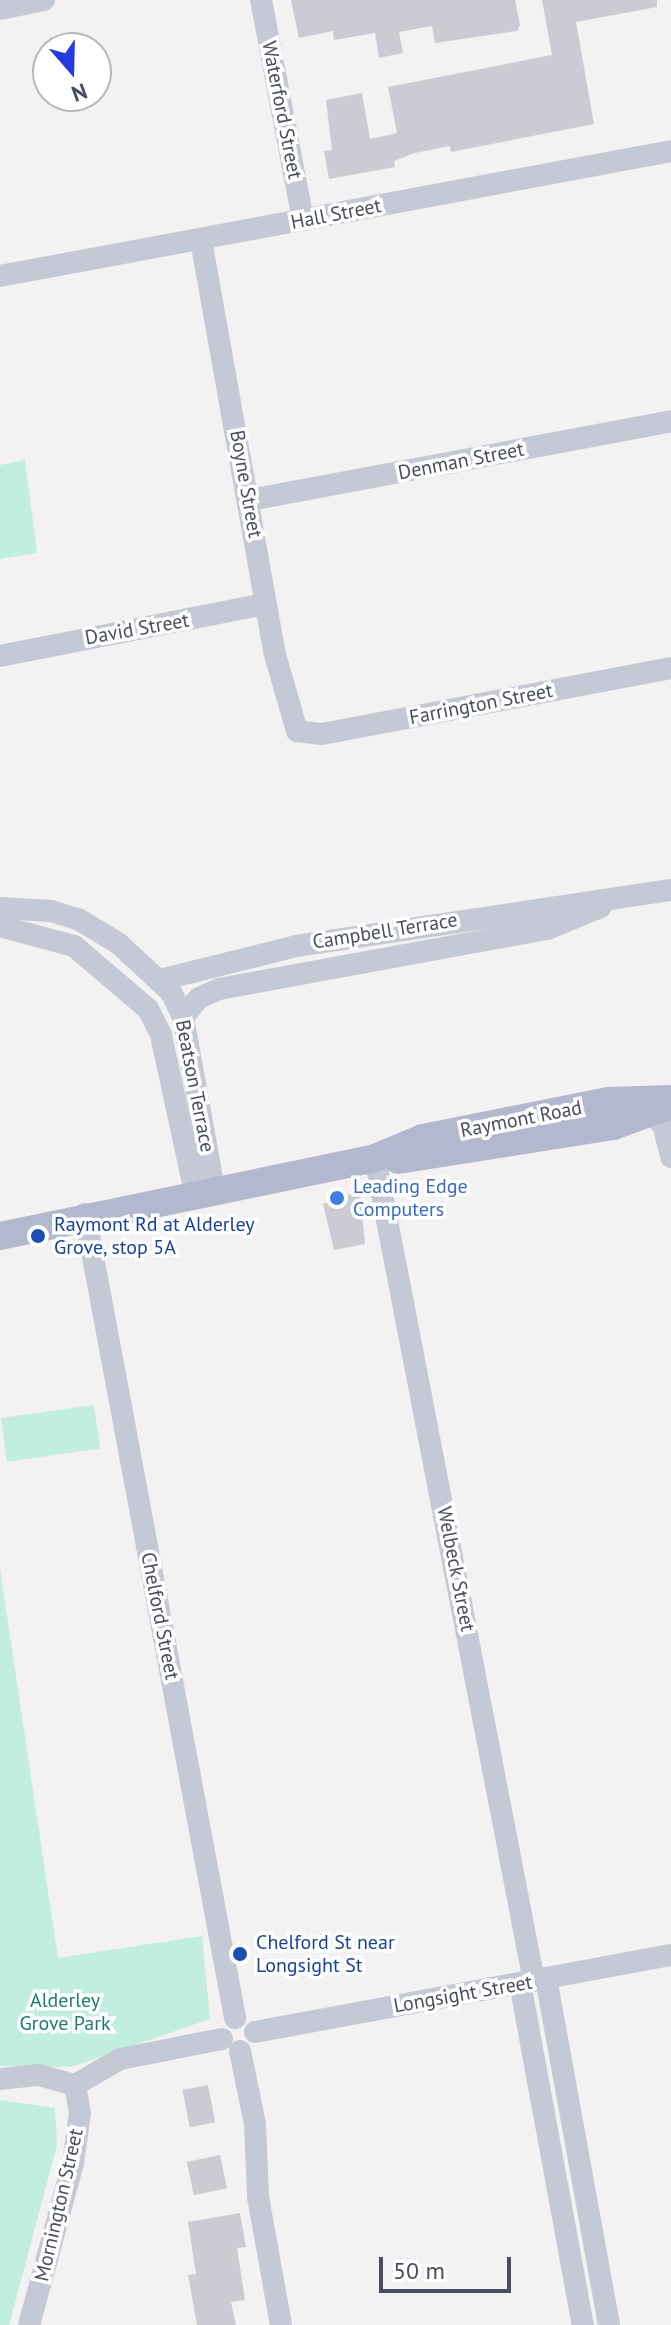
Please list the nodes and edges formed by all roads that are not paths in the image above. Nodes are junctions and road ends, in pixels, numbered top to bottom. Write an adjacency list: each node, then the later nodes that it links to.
1 (44, 0): 3 (street)
2 (261, 0): 5 (street, Waterford Street)
3 (0, 9)
4 (671, 151): 5 (street, Hall Street)
5 (303, 220): 6 (street, Hall Street)
6 (201, 240): 7 (street, Hall Street); 9 (street, Boyne Street)
7 (0, 276)
8 (671, 421): 9 (street, Denman Street)
9 (250, 500): 10 (street, Boyne Street)
10 (266, 604): 11 (street, David Street); 13 (street, Boyne Street)
11 (2, 653)
12 (671, 668): 13 (street, Farrington Street)
13 (294, 727)
14 (671, 890): 15 (street, Campbell Terrace)
15 (613, 901): 18 (street, Campbell Terrace); 20 (street, Campbell Terrace)
16 (0, 908): 19 (street, Beatson Terrace)
17 (0, 926): 22 (street, Beatson Terrace)
18 (212, 965): 19 (street, Campbell Terrace); 20 (street)
19 (160, 980): 21 (street, Beatson Terrace)
20 (222, 988): 21 (street, Campbell Terrace)
21 (183, 1017): 22 (street, Beatson Terrace)
22 (183, 1086): 26 (street, Beatson Terrace)
23 (665, 1106): 24 (street); 25 (main road, Raymont Road)
24 (671, 1157)
25 (375, 1158): 26 (main road, Raymont Road); 31 (street, Welbeck Street)
26 (204, 1190): 27 (main road, Raymont Road)
27 (85, 1214): 28 (main road, Raymont Road); 29 (main road, Raymont Road); 32 (street, Chelford Street)
28 (0, 1217)
29 (0, 1236)
30 (671, 1955): 31 (street, Longsight Street)
31 (533, 1981): 33 (street, Longsight Street); 39 (street, Welbeck Street); 40 (street, Welbeck Street)
32 (235, 2018): 33 (street); 34 (street)
33 (255, 2032): 34 (street)
34 (231, 2045): 36 (street); 38 (street)
35 (0, 2079): 36 (street)
36 (75, 2085): 37 (street, Mornington Street)
37 (29, 2325)
38 (281, 2325)
39 (583, 2325)
40 (609, 2325)

